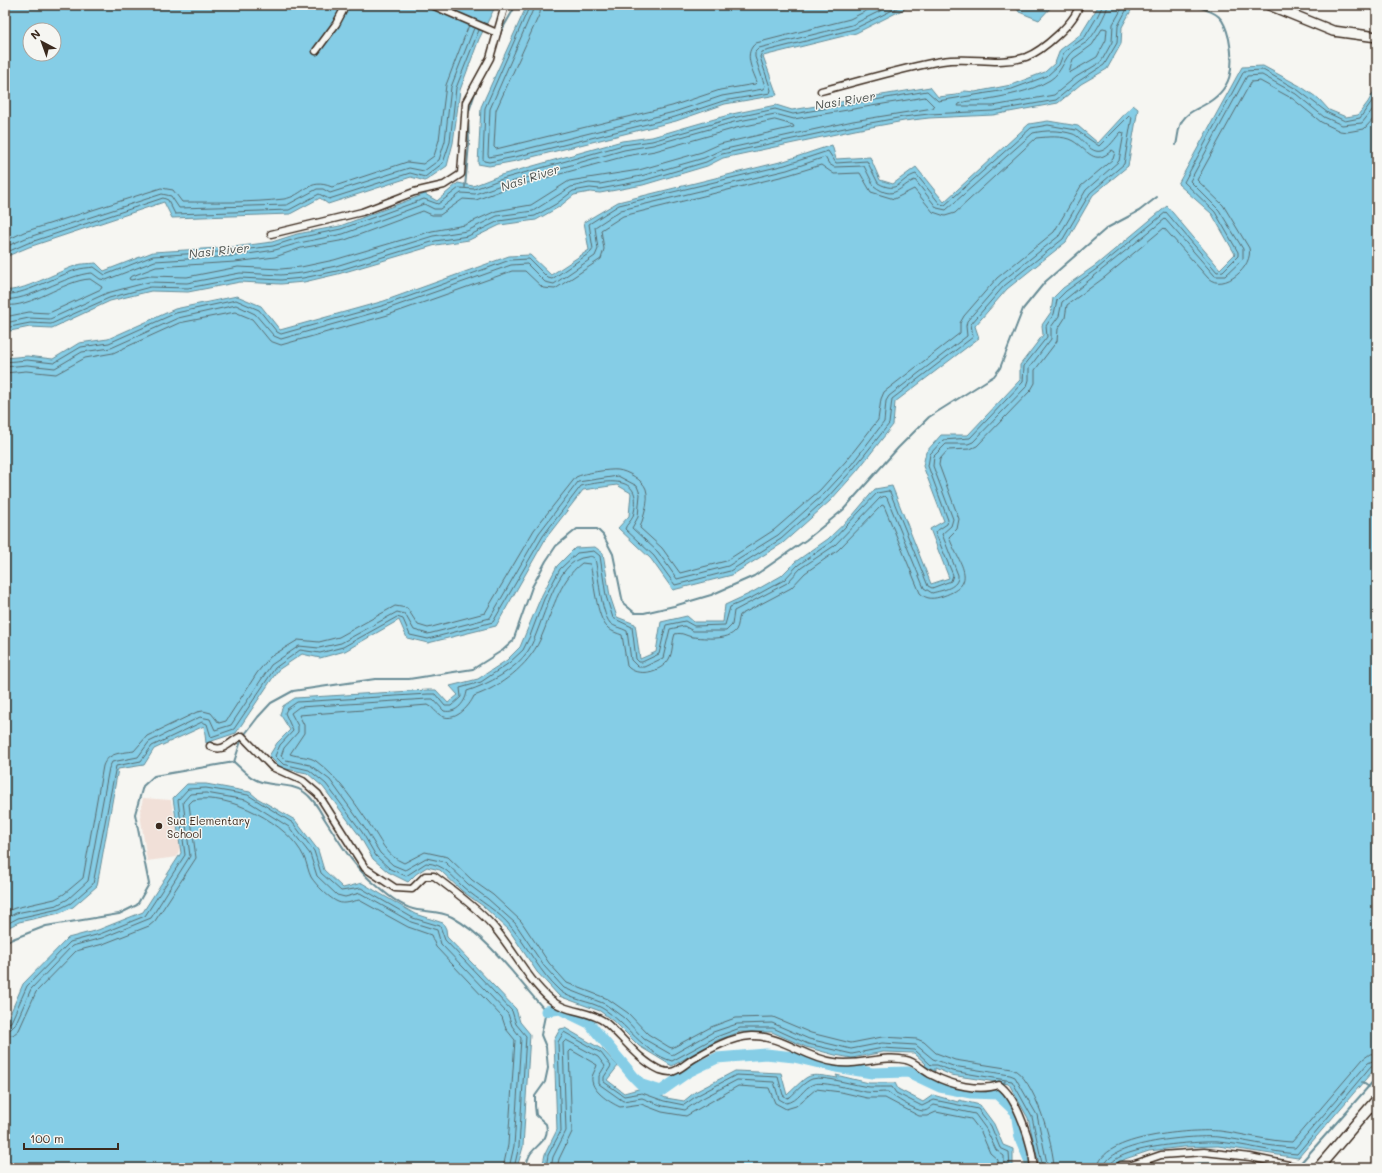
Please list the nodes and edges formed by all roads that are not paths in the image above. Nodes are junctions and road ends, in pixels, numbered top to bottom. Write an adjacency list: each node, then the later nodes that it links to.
1 (346, 5): 8 (street)
2 (432, 5): 6 (street)
3 (505, 5): 6 (street)
4 (1079, 5): 9 (street)
5 (1269, 5): 7 (street)
6 (496, 32): 10 (street)
7 (1377, 37)
8 (316, 52)
9 (821, 91)
10 (271, 234)
11 (210, 746): 13 (street)
12 (1377, 1099): 16 (street)
13 (1034, 1168)
14 (1118, 1168): 15 (street)
15 (1303, 1168)
16 (1318, 1168)

